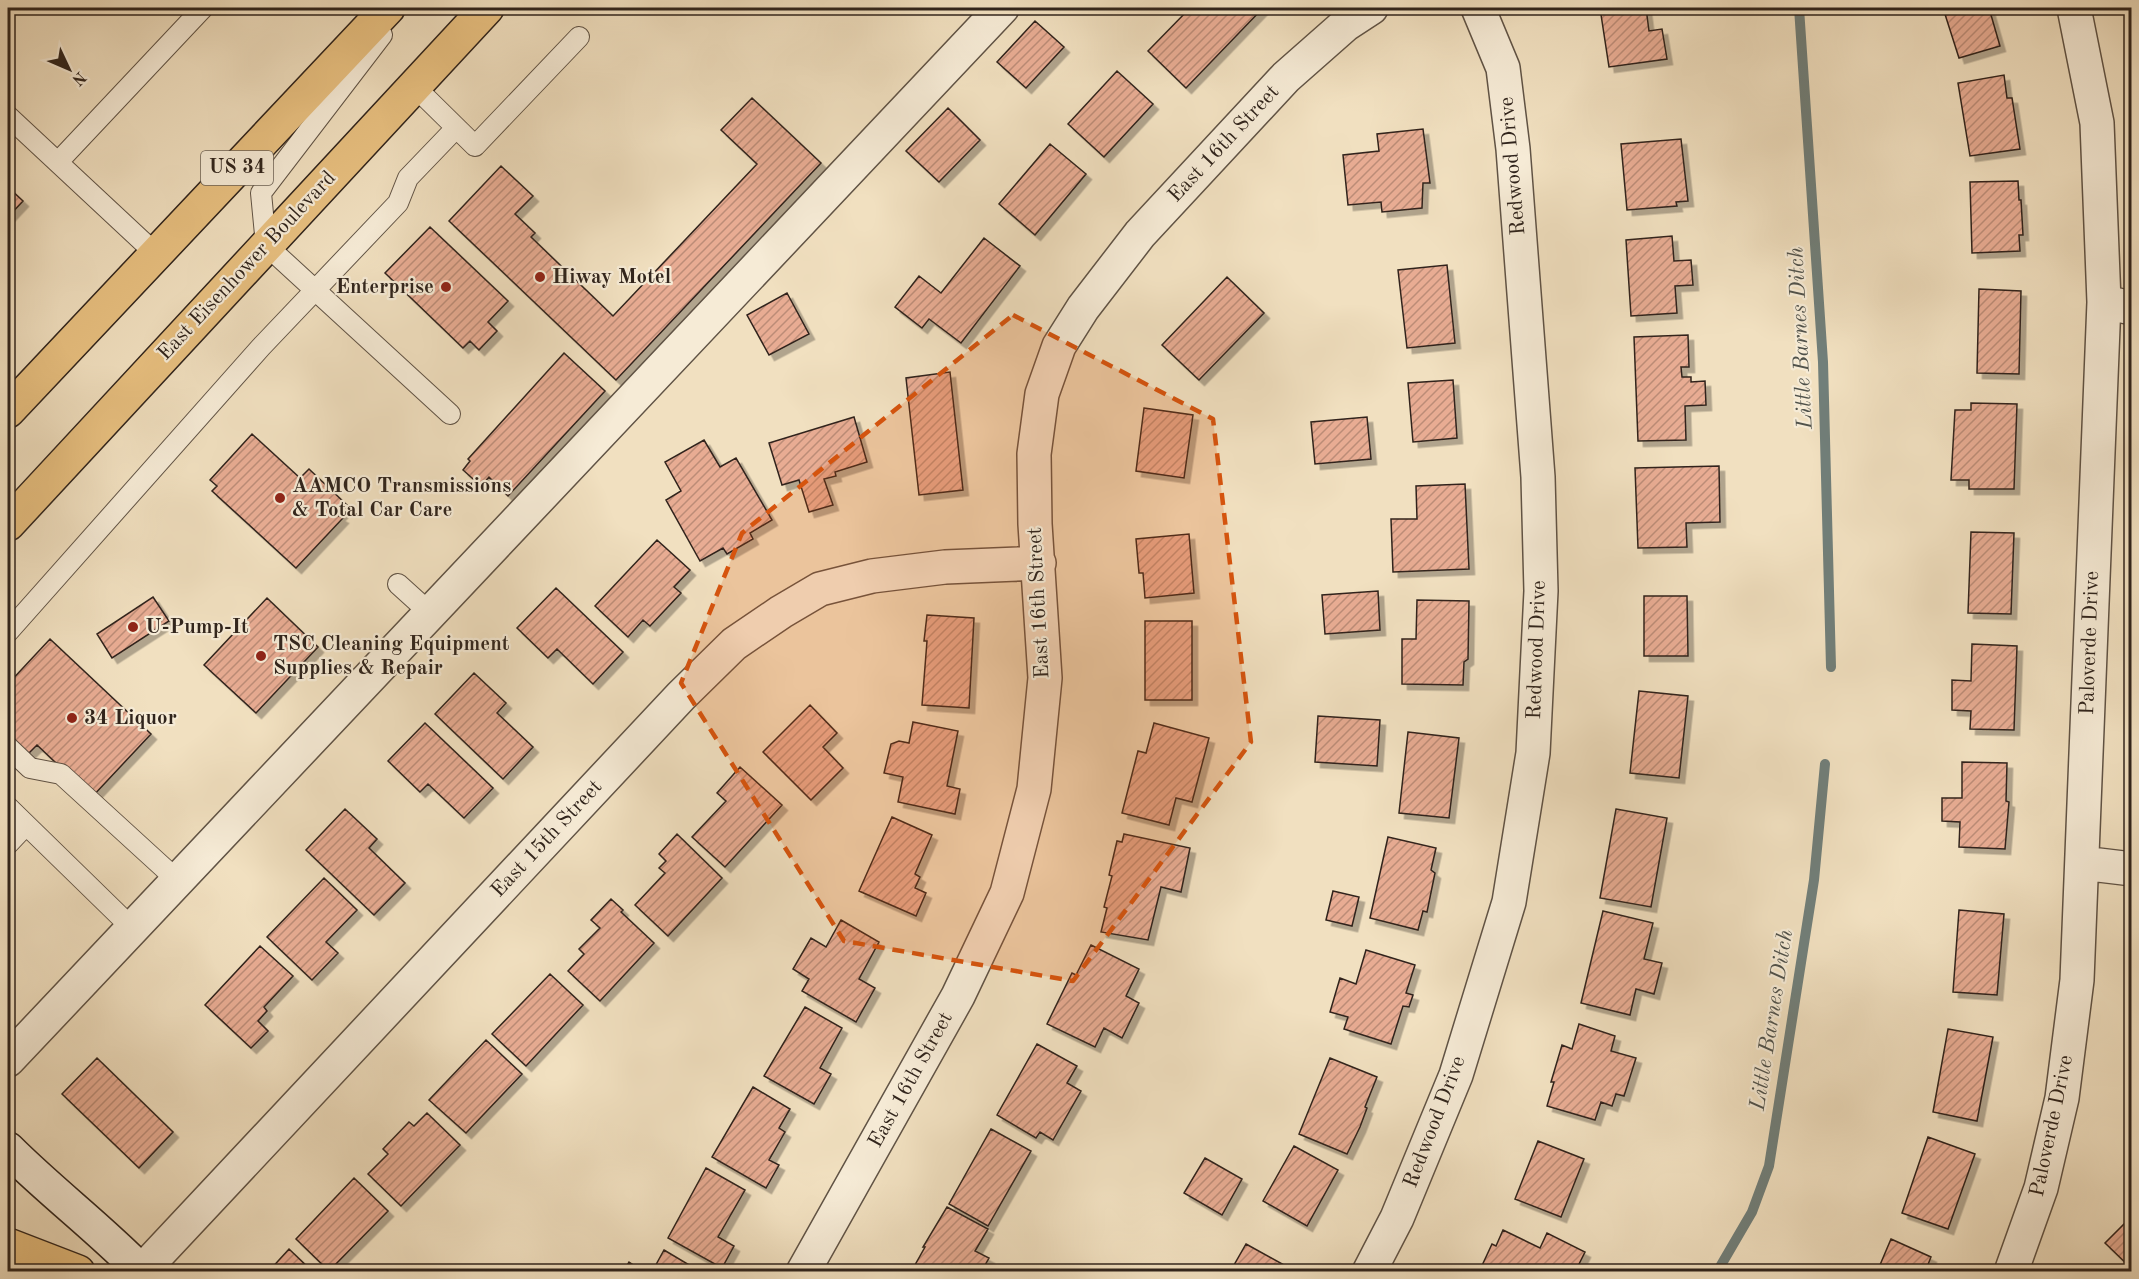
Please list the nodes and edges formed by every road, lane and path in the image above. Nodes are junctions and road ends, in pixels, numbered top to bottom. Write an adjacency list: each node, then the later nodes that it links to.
1 (203, 8): 13 (lane)
2 (388, 8): 15 (highway, US 34)
3 (403, 8): 14 (lane)
4 (487, 8): 10 (highway, East Eisenhower Boulevard)
5 (1002, 8): 23 (street)
6 (1371, 8): 21 (street, East 16th Street)
7 (1478, 8): 39 (street, Redwood Drive)
8 (2074, 8): 17 (street, Paloverde Drive)
9 (579, 36): 12 (lane)
10 (414, 86): 12 (lane); 14 (highway, East Eisenhower Boulevard)
11 (8, 116): 13 (lane)
12 (456, 128): 16 (lane)
13 (58, 162): 15 (lane)
14 (266, 245): 16 (lane); 20 (highway, East Eisenhower Boulevard)
15 (156, 254): 18 (highway, US 34)
16 (314, 290): 19 (lane); 24 (lane)
17 (2118, 305): 28 (street, Paloverde Drive)
18 (8, 411)
19 (450, 414)
20 (8, 524)
21 (1039, 563): 35 (street, East 15th Street); 38 (street, East 16th Street)
22 (398, 584): 23 (lane)
23 (430, 613): 30 (street)
24 (8, 632)
25 (8, 747): 30 (lane)
26 (8, 807): 27 (lane)
27 (14, 834): 31 (lane)
28 (2082, 863): 29 (street); 40 (street, Paloverde Drive)
29 (2132, 868)
30 (177, 880): 31 (street)
31 (132, 928): 32 (street)
32 (8, 1060)
33 (8, 1149): 35 (street)
34 (10, 1244): 36 (street); 37 (highway)
35 (142, 1271)
36 (36, 1272)
37 (78, 1272)
38 (803, 1272)
39 (1369, 1272)
40 (2012, 1272)

